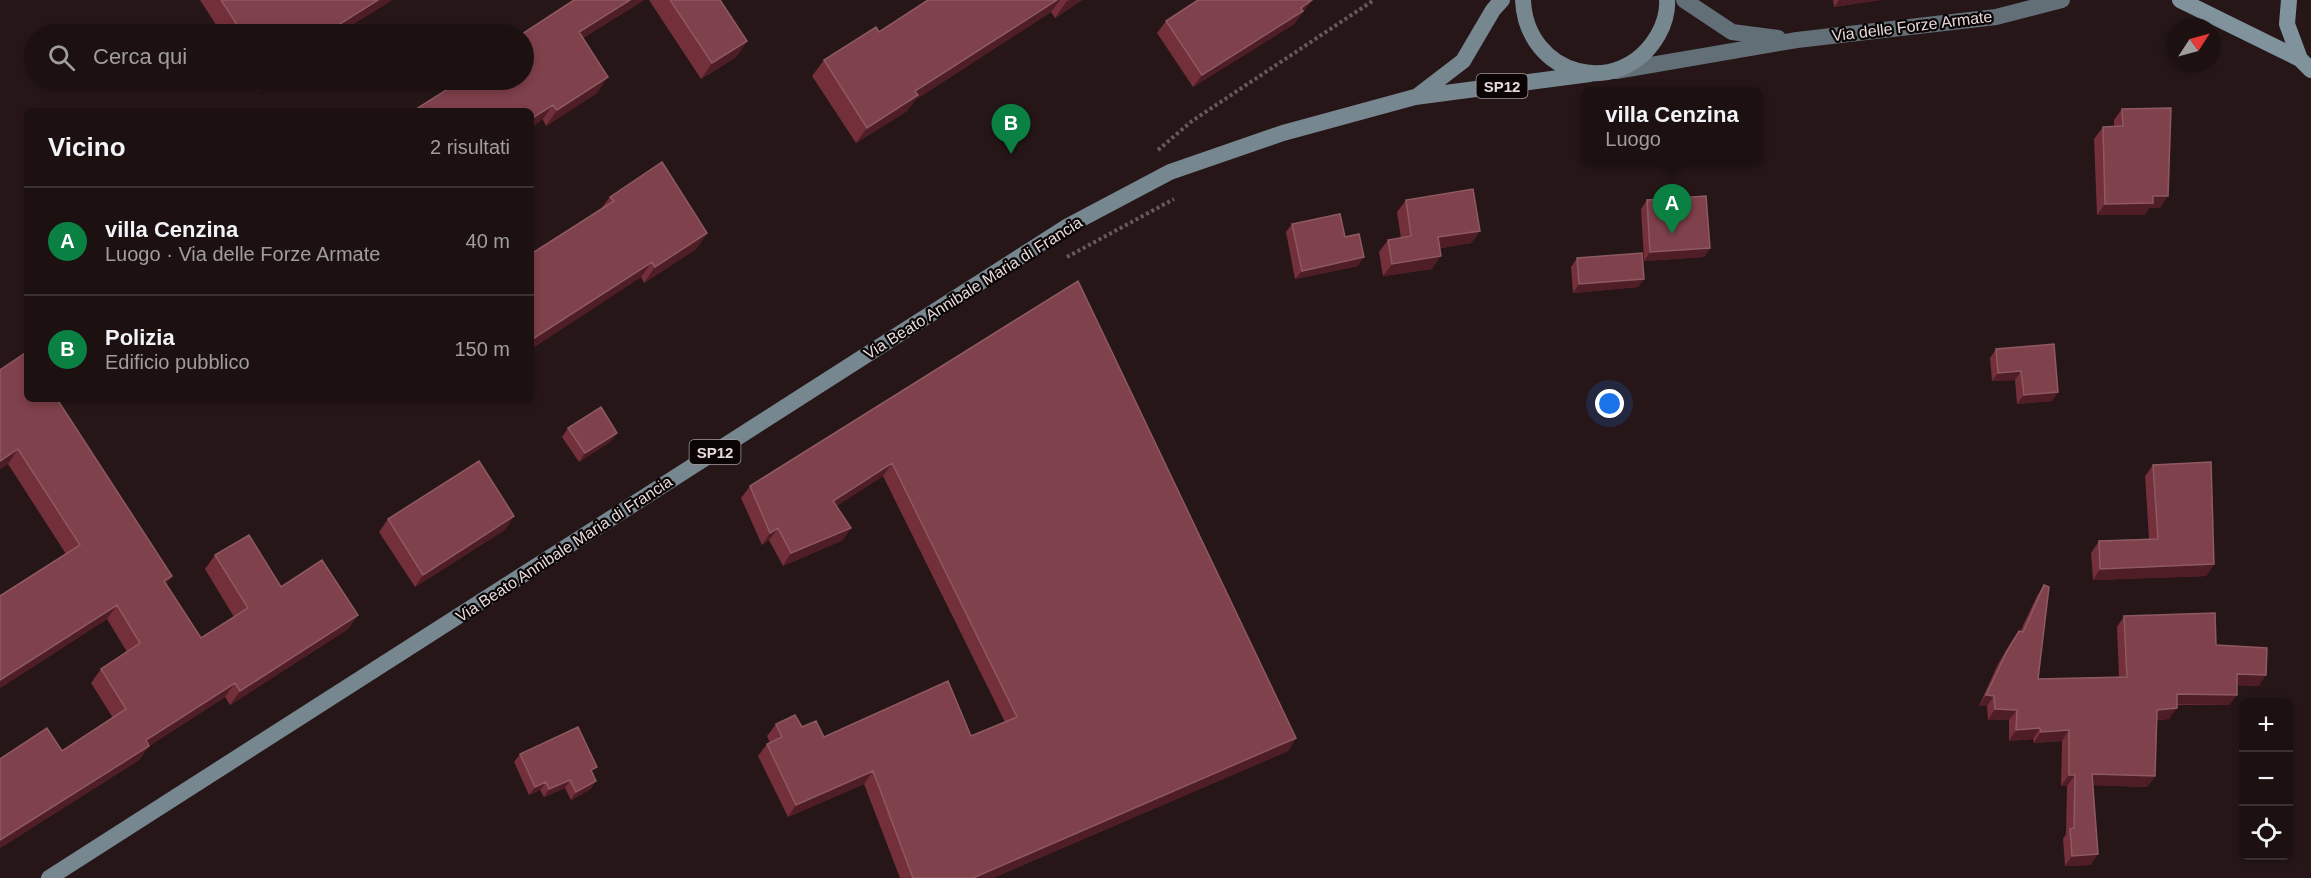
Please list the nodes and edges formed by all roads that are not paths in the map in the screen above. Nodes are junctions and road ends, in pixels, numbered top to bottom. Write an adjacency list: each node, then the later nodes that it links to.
1 (1502, 0): 12 (main road, Via Beato Annibale Maria di Francia / SP12)
2 (1523, 0): 11 (main road)
3 (1667, 0): 10 (main road)
4 (1684, 0): 8 (main road, Via delle Forze Armate)
5 (2062, 0): 8 (main road, Via delle Forze Armate)
6 (2180, 0): 9 (highway)
7 (2289, 0): 9 (highway)
8 (1797, 40): 10 (main road, Via delle Forze Armate)
9 (2306, 65)
10 (1612, 72): 11 (main road, Via Beato Annibale Maria di Francia)
11 (1590, 74): 12 (main road, Via Beato Annibale Maria di Francia / SP12)
12 (1415, 97): 13 (main road, Via Beato Annibale Maria di Francia / SP12)
13 (49, 878)

